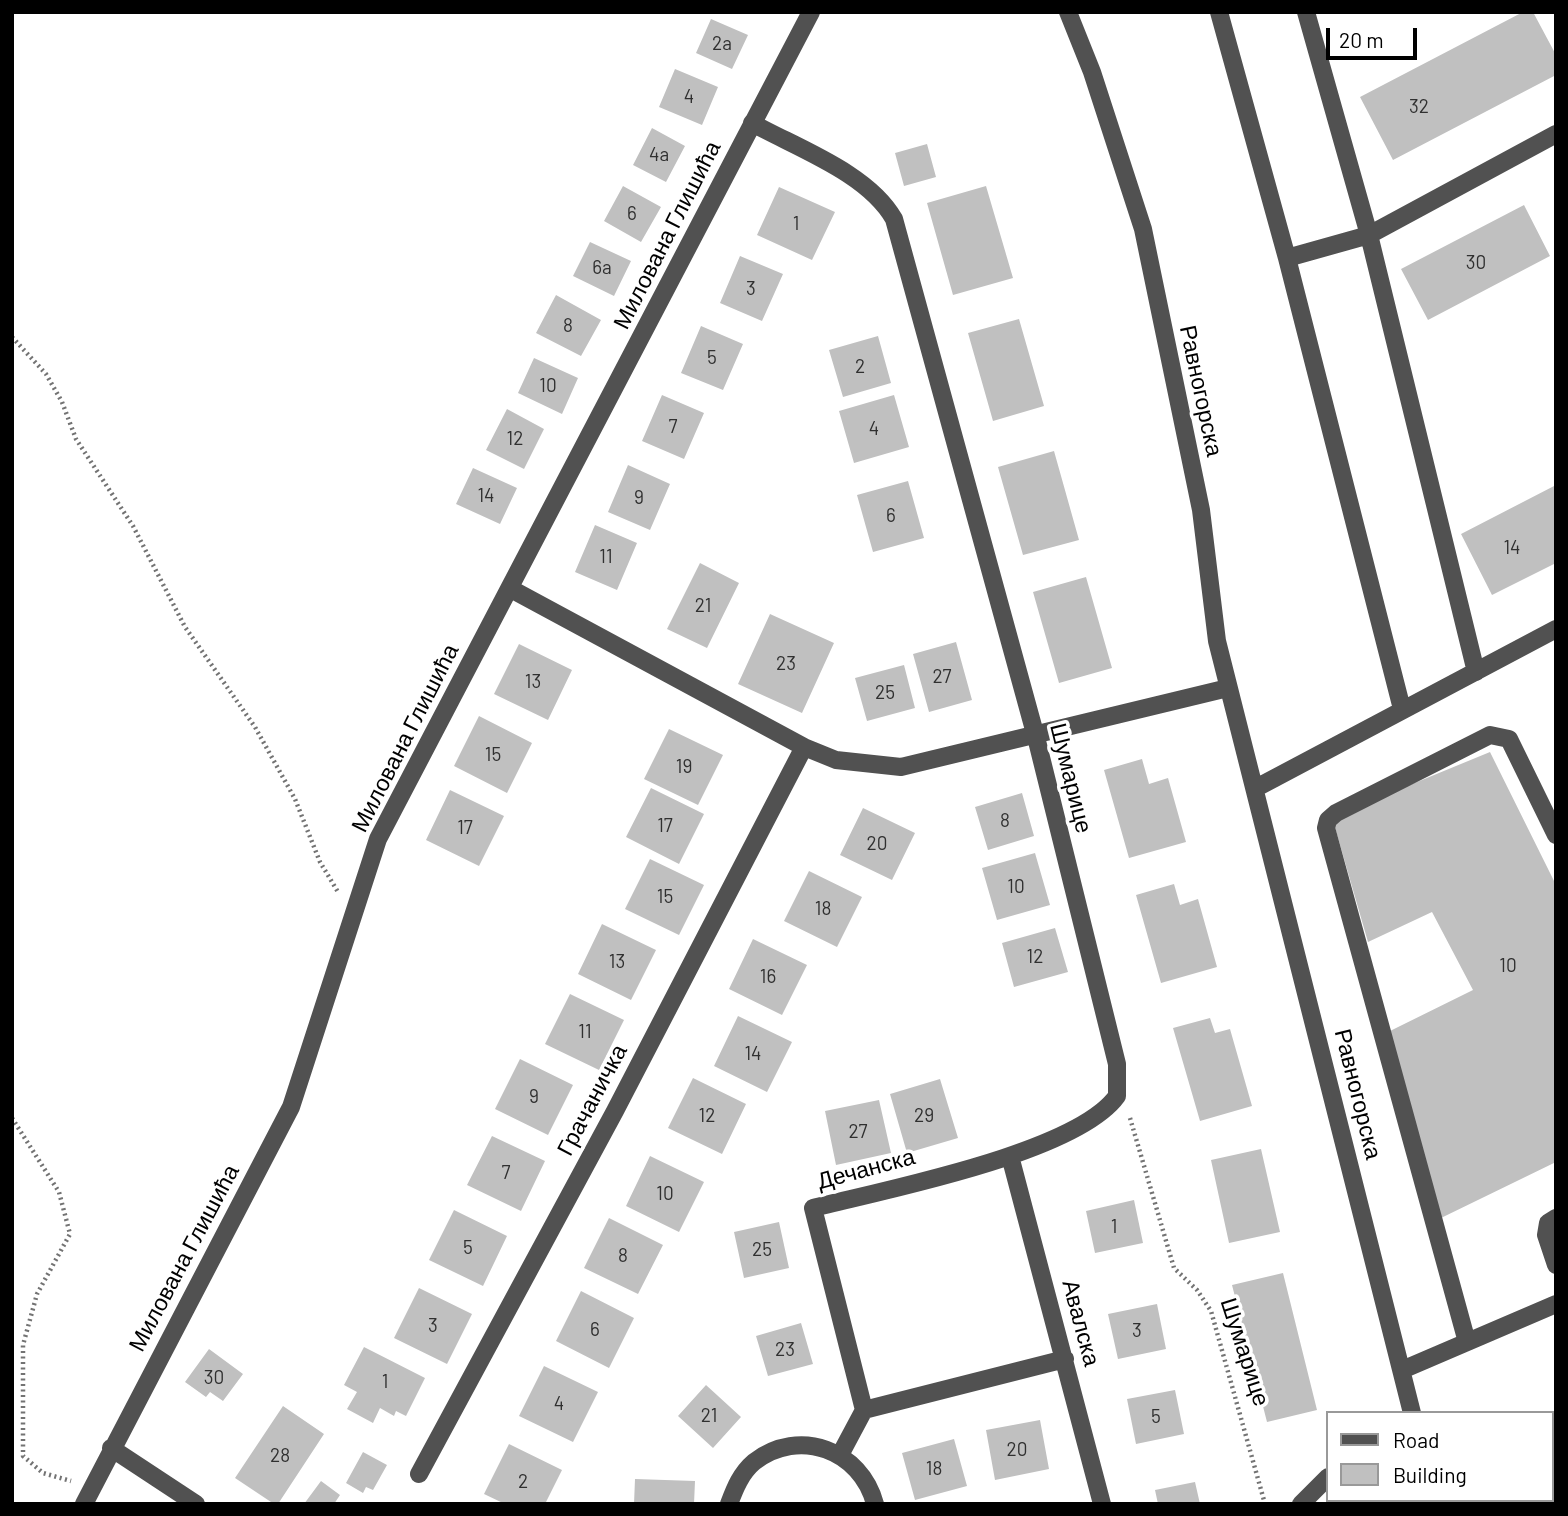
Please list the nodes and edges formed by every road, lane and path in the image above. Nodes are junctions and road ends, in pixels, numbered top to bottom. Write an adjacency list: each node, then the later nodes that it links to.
1 (811, 12): 5 (street, Милована Глишића)
2 (1068, 12): 13 (street, Равногорска)
3 (1219, 12): 8 (street)
4 (1306, 12): 7 (street)
5 (752, 123): 10 (street, Милована Глишића); 15 (street, Шумарице)
6 (1556, 134): 7 (street)
7 (1369, 235): 8 (street); 12 (street)
8 (1287, 258): 14 (street)
9 (12, 337): 19 (path)
10 (511, 589): 16 (street); 19 (street, Милована Глишића)
11 (1556, 629): 12 (street)
12 (1476, 672): 14 (street)
13 (1228, 688): 15 (street); 17 (street, Равногорска)
14 (1402, 709): 17 (street)
15 (1036, 737): 16 (street); 20 (street, Шумарице)
16 (804, 747): 33 (street, Грачаничка)
17 (1256, 788): 28 (street, Равногорска)
18 (1556, 835): 26 (street)
19 (355, 911): 31 (street, Милована Глишића)
20 (1116, 1096): 22 (street); 41 (path, Шумарице)
21 (12, 1118): 35 (path)
22 (1010, 1156): 27 (street, Авалска); 30 (street, Дечанска)
23 (1556, 1218): 24 (street)
24 (1556, 1265)
25 (1556, 1304): 26 (street)
26 (1467, 1342): 28 (street)
27 (1065, 1359): 30 (street); 40 (street, Авалска)
28 (1402, 1370): 29 (street, Равногорска)
29 (1411, 1406)
30 (863, 1410): 32 (street)
31 (111, 1448): 35 (street, Милована Глишића); 37 (street)
32 (840, 1455): 38 (street); 39 (street)
33 (419, 1474)
34 (1326, 1479): 42 (street)
35 (91, 1487): 36 (street, Милована Глишића)
36 (84, 1504)
37 (196, 1504)
38 (729, 1504)
39 (875, 1504)
40 (1102, 1504)
41 (1265, 1504)
42 (1301, 1504)

